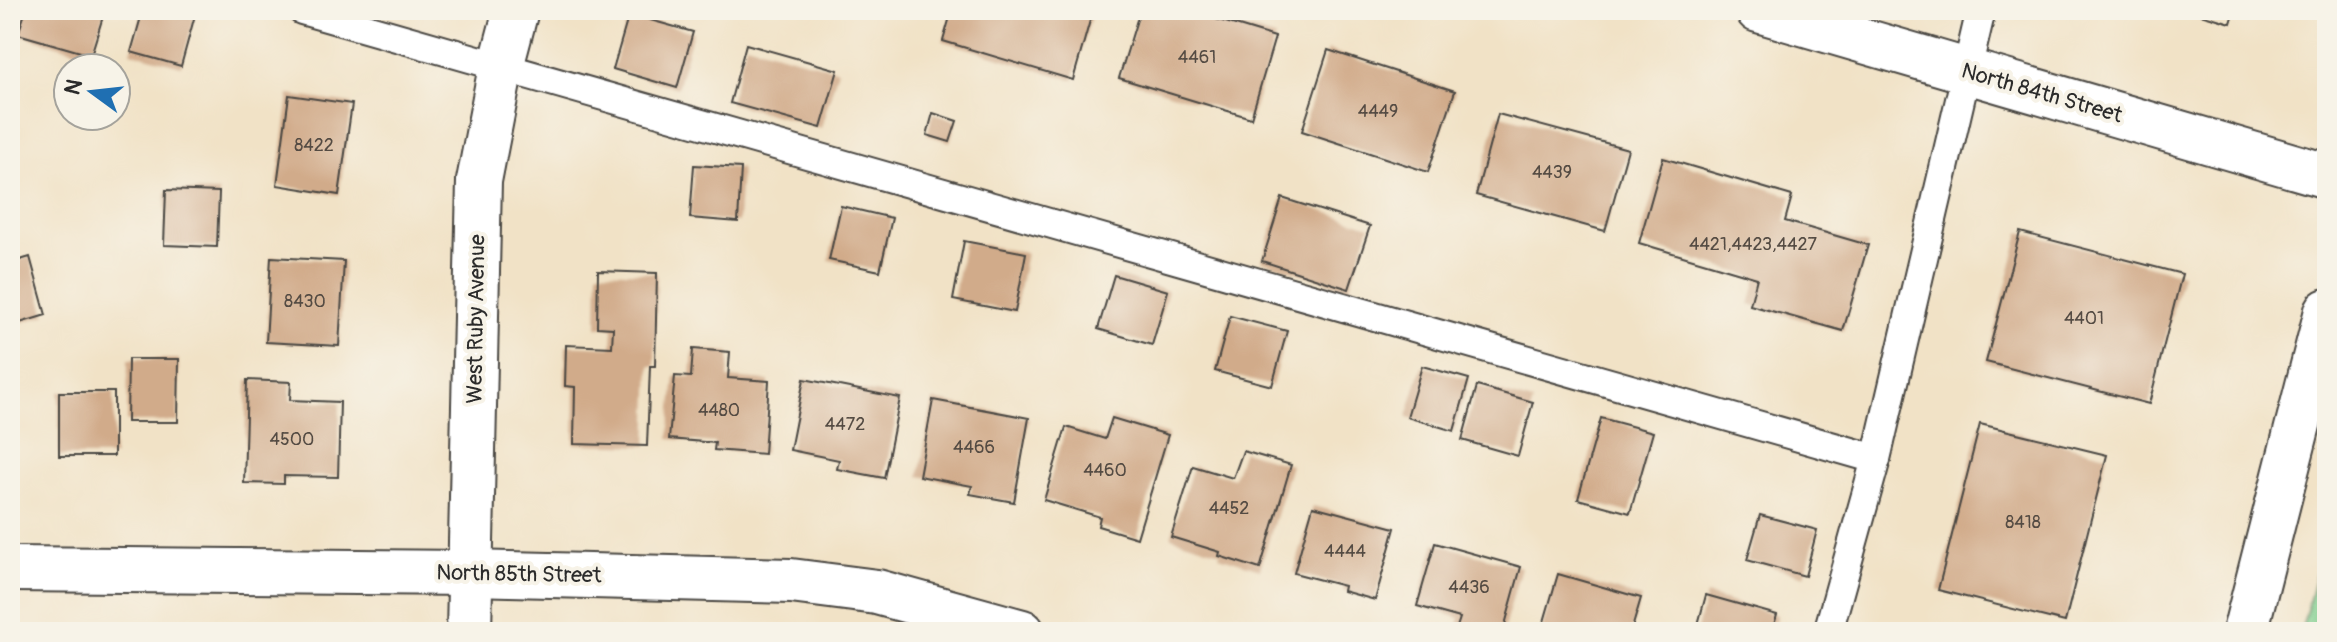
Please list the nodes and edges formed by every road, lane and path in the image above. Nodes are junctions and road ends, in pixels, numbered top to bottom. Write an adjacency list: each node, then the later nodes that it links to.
1 (302, 10): 5 (lane)
2 (516, 10): 5 (street, West Ruby Avenue)
3 (1758, 10): 6 (street, North 84th Street)
4 (1981, 10): 6 (lane)
5 (501, 67): 9 (lane); 11 (street, West Ruby Avenue)
6 (1966, 71): 7 (street, North 84th Street); 9 (lane)
7 (2327, 176)
8 (2327, 311): 15 (street)
9 (1876, 459): 14 (lane)
10 (10, 569): 11 (street, North 85th Street)
11 (471, 573): 12 (street, West Ruby Avenue); 13 (street, North 85th Street)
12 (469, 632)
13 (1022, 632)
14 (1828, 632)
15 (2245, 632)

